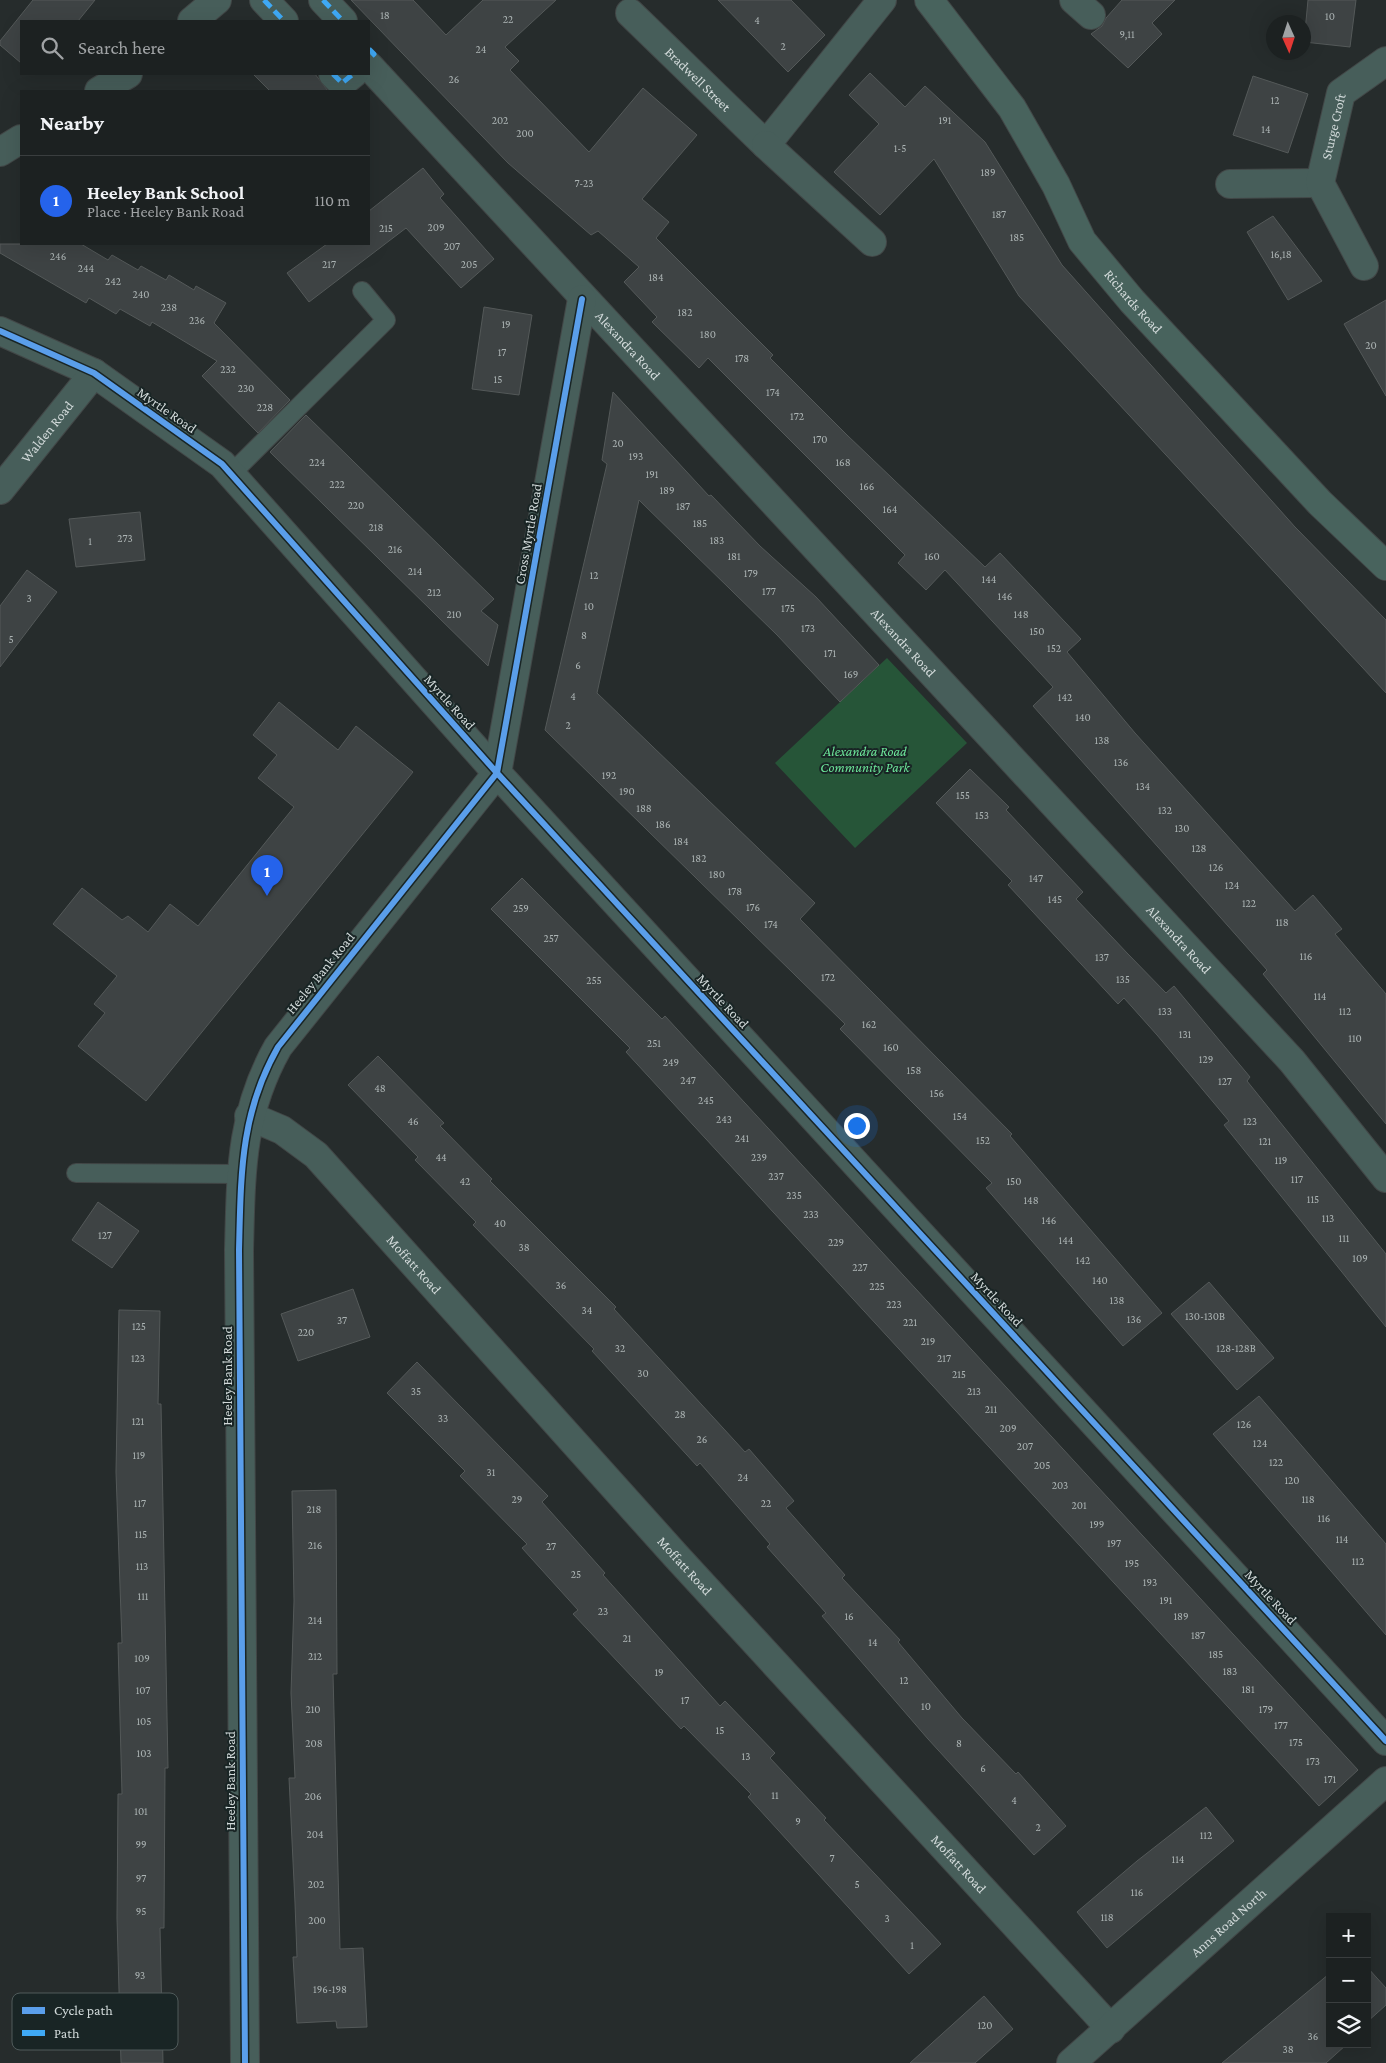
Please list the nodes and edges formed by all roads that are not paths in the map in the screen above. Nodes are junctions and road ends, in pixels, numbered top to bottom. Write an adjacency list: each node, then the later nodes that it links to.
1 (217, 0): 7 (street)
2 (264, 0): 8 (street)
3 (323, 0): 9 (street)
4 (882, 0): 17 (street)
5 (929, 0): 29 (main road, Richards Road)
6 (630, 13): 17 (street, Bradwell Street)
7 (193, 20)
8 (283, 20)
9 (342, 20)
10 (1386, 62): 19 (street, Sturge Croft)
11 (370, 67): 24 (street, Alexandra Road)
12 (126, 75): 15 (street)
13 (334, 75): 14 (street)
14 (352, 75)
15 (101, 90)
16 (20, 140): 18 (street)
17 (766, 145): 21 (street, Bradwell Street)
18 (0, 152)
19 (1320, 183): 20 (street); 22 (street)
20 (1230, 184)
21 (872, 242)
22 (1364, 266)
23 (362, 291): 27 (lane)
24 (582, 299): 30 (street, Cross Myrtle Road); 34 (street, Alexandra Road)
25 (0, 331): 26 (street, Myrtle Road)
26 (94, 373): 27 (street, Myrtle Road); 28 (street, Walden Road)
27 (231, 474): 30 (street, Myrtle Road)
28 (0, 490)
29 (1386, 566)
30 (497, 773): 31 (street, Heeley Bank Road); 35 (street, Myrtle Road)
31 (250, 1116): 33 (street, Heeley Bank Road); 37 (street, Moffatt Road)
32 (76, 1172): 33 (lane)
33 (241, 1174): 38 (street, Heeley Bank Road)
34 (1386, 1178)
35 (1386, 1741)
36 (1386, 1781): 37 (street, Anns Road North)
37 (1111, 2029): 39 (street, Anns Road North)
38 (245, 2063)
39 (1070, 2063)

